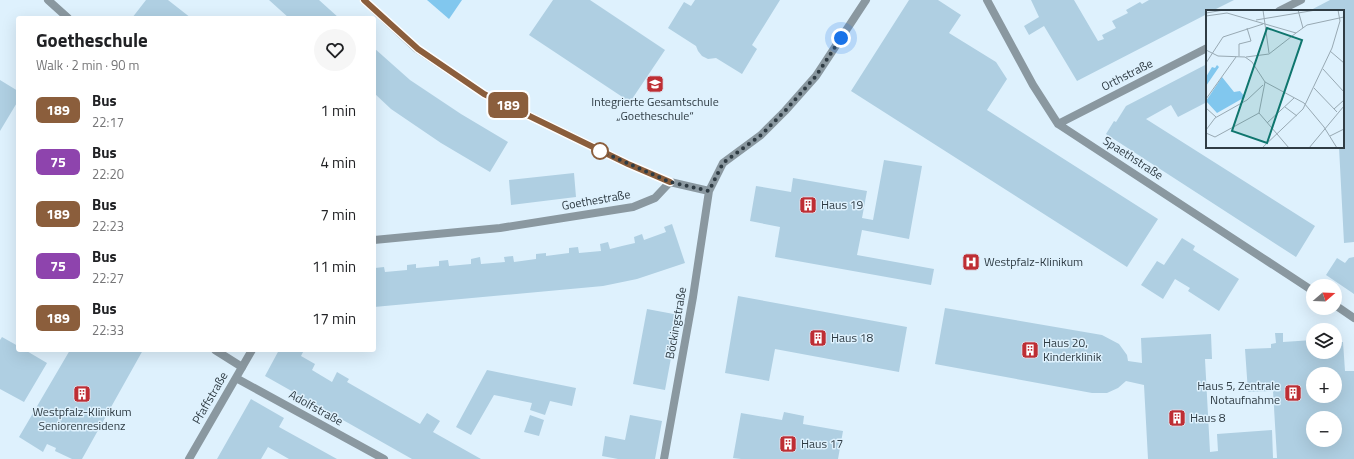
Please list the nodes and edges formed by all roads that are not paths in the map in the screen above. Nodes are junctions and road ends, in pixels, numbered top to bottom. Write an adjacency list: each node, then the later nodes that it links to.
1 (48, 0): 7 (street)
2 (364, 0): 10 (street)
3 (866, 0): 11 (street)
4 (987, 0): 9 (street, Spaethstraße)
5 (1301, 0): 6 (street)
6 (1281, 10)
7 (66, 16)
8 (1206, 49): 9 (street, Orthstraße)
9 (1058, 124): 13 (street, Spaethstraße)
10 (670, 182): 11 (street); 12 (street, Goethestraße)
11 (709, 191): 22 (street, Böckingstraße)
12 (376, 240)
13 (1306, 286)
14 (1342, 310): 15 (street)
15 (1354, 318)
16 (218, 352): 18 (street)
17 (251, 352): 18 (street, Pfaffstraße)
18 (242, 367): 19 (street, Pfaffstraße)
19 (236, 378): 20 (street, Pfaffstraße); 21 (street, Adolfstraße)
20 (189, 459)
21 (384, 459)
22 (664, 459)

